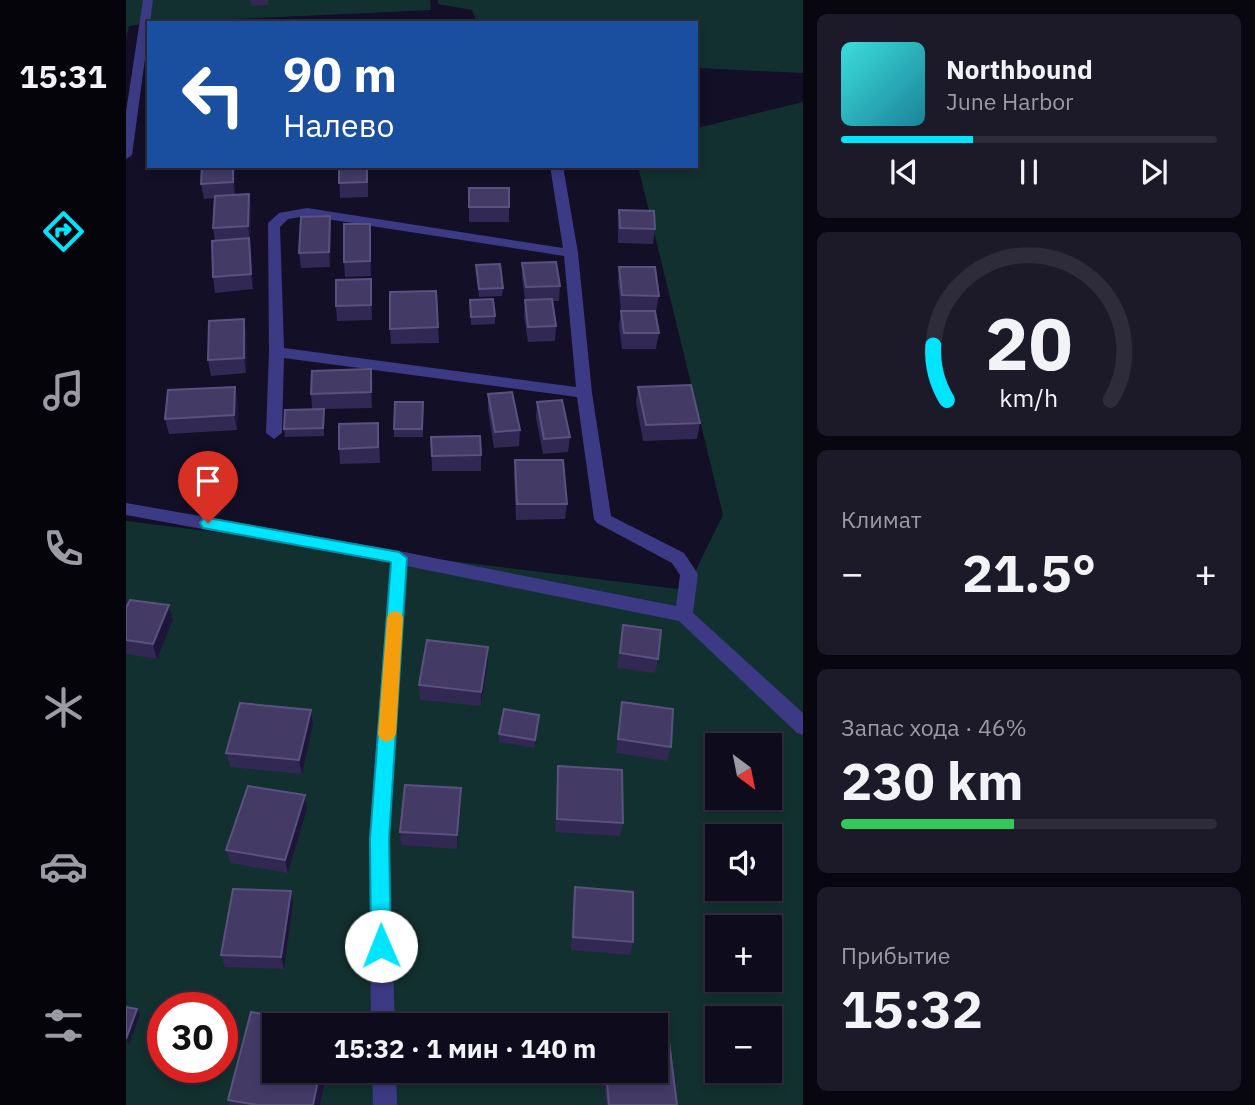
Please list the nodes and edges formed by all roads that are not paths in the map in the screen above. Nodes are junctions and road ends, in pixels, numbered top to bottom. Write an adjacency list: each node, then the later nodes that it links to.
1 (148, 0): 2 (street)
2 (126, 155)
3 (556, 168): 4 (street)
4 (571, 253): 5 (street); 6 (street)
5 (276, 352): 6 (street); 7 (street)
6 (584, 393): 10 (street)
7 (274, 433)
8 (126, 509): 9 (street)
9 (399, 558): 10 (street); 12 (street)
10 (684, 615): 11 (street)
11 (803, 727)
12 (383, 1013)
13 (384, 1083): 14 (street)
14 (385, 1105)

